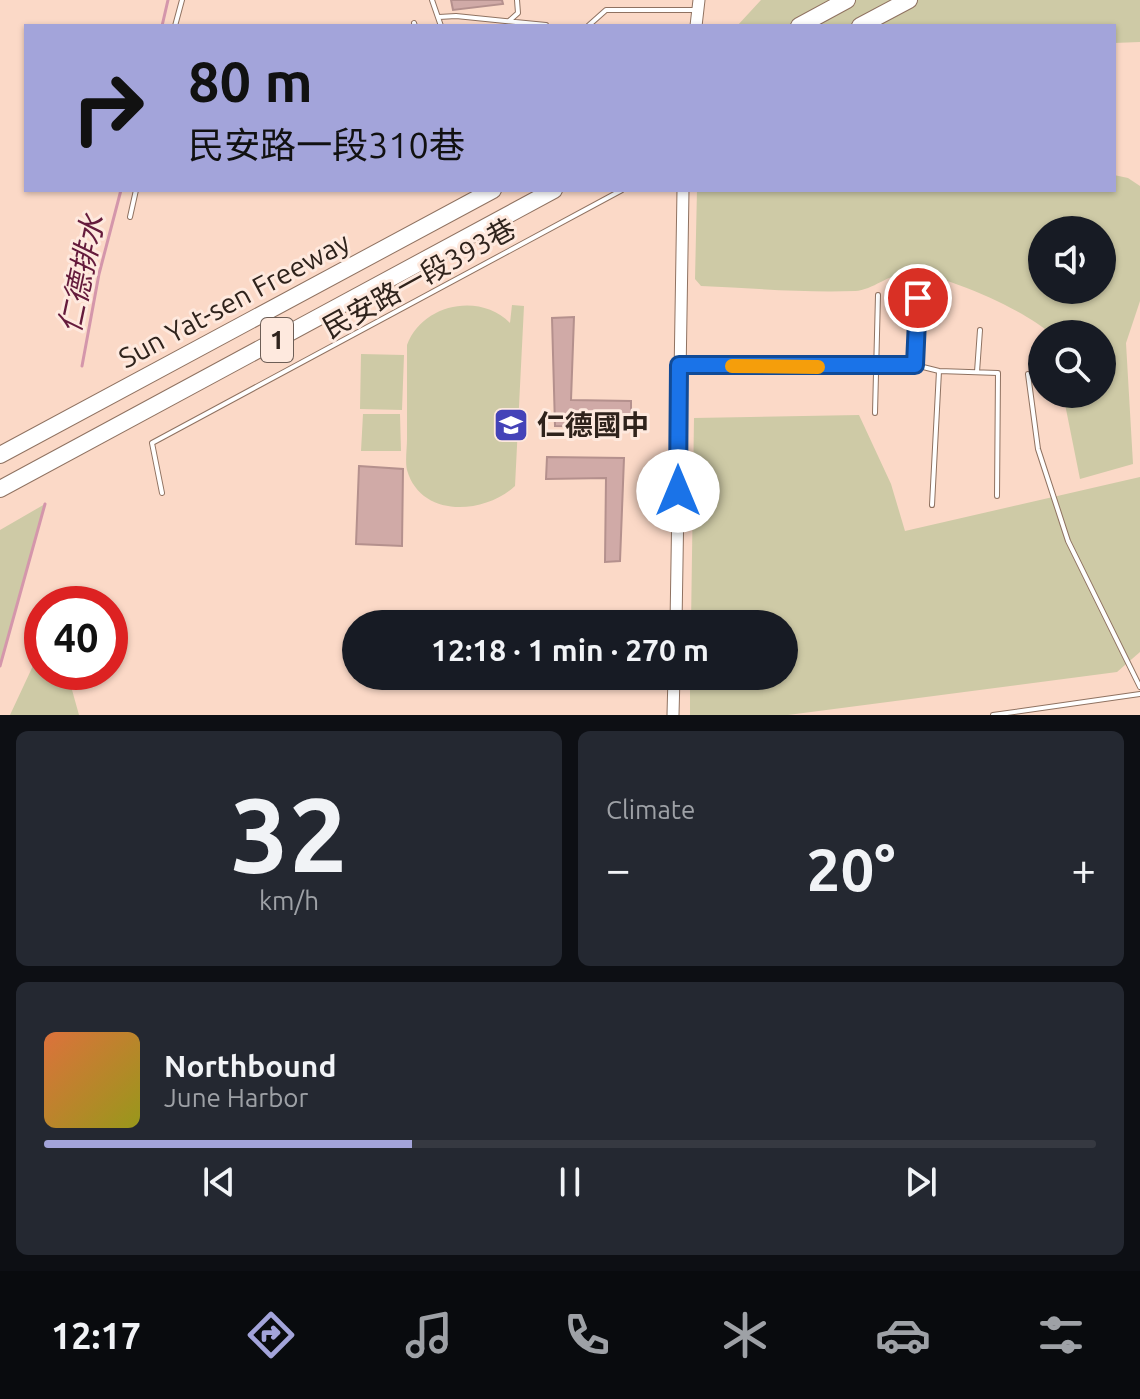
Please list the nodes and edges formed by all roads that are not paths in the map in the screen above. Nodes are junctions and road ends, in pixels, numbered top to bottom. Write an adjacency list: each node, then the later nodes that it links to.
1 (182, 0): 9 (lane)
2 (432, 0): 7 (lane)
3 (517, 0): 8 (lane)
4 (847, 0): 13 (highway)
5 (909, 0): 14 (highway)
6 (698, 5): 12 (lane)
7 (439, 17): 8 (lane); 10 (lane)
8 (509, 21): 11 (lane)
9 (176, 24)
10 (441, 24)
11 (537, 24)
12 (590, 24)
13 (803, 24)
14 (864, 24)
15 (136, 192): 20 (lane)
16 (489, 192): 31 (highway, Sun Yat-sen Freeway / 1)
17 (550, 192): 32 (highway, Sun Yat-sen Freeway / 1)
18 (618, 192): 33 (lane, 民安路一段393巷)
19 (683, 192): 24 (street)
20 (130, 217)
21 (878, 295): 26 (lane)
22 (918, 298): 25 (lane)
23 (980, 330): 28 (lane)
24 (679, 365): 26 (lane); 36 (street)
25 (915, 365): 26 (lane); 27 (lane)
26 (877, 368): 30 (lane)
27 (939, 371): 28 (lane); 35 (lane)
28 (977, 372): 34 (lane)
29 (1033, 408): 37 (lane)
30 (875, 413)
31 (0, 455)
32 (0, 489)
33 (162, 493)
34 (997, 496)
35 (932, 505)
36 (676, 610)
37 (1140, 687)
38 (674, 690): 40 (street)
39 (1140, 694): 41 (lane)
40 (673, 715)
41 (993, 715)

